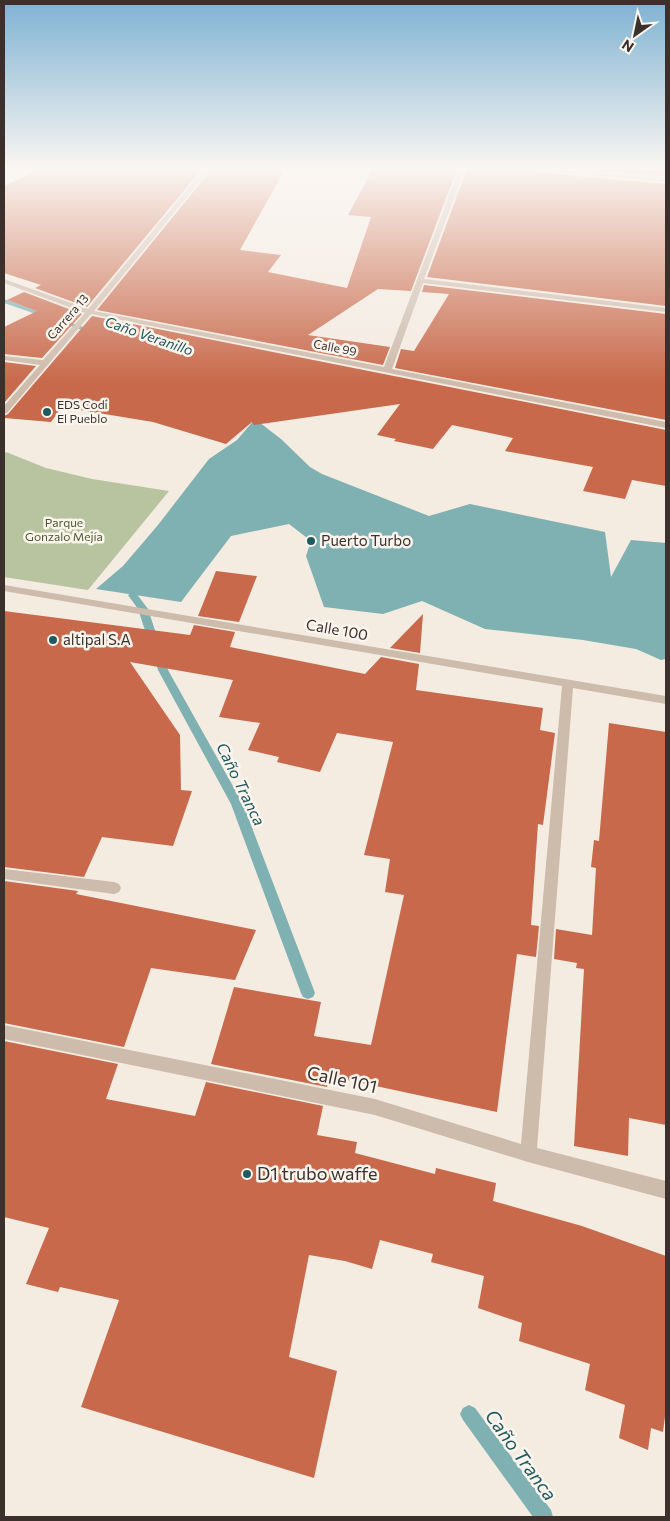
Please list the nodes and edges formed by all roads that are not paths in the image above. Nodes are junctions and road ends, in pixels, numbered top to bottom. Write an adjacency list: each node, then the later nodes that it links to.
1 (150, 240): 6 (street, Carrera 13)
2 (435, 240): 4 (street)
3 (4, 281): 6 (street, Calle 99)
4 (420, 281): 5 (street); 9 (street)
5 (666, 310)
6 (88, 315): 8 (street, Carrera 13); 9 (street, Calle 99)
7 (4, 358): 8 (street)
8 (45, 363): 10 (street, Carrera 13)
9 (387, 370): 11 (street, Calle 99)
10 (4, 411)
11 (666, 425)
12 (4, 588): 13 (street, Calle 100)
13 (568, 684): 14 (street, Calle 100); 18 (street)
14 (666, 700)
15 (4, 874): 16 (street)
16 (114, 888)
17 (4, 1032): 18 (street, Calle 101)
18 (528, 1154): 19 (street, Calle 101)
19 (666, 1190)

